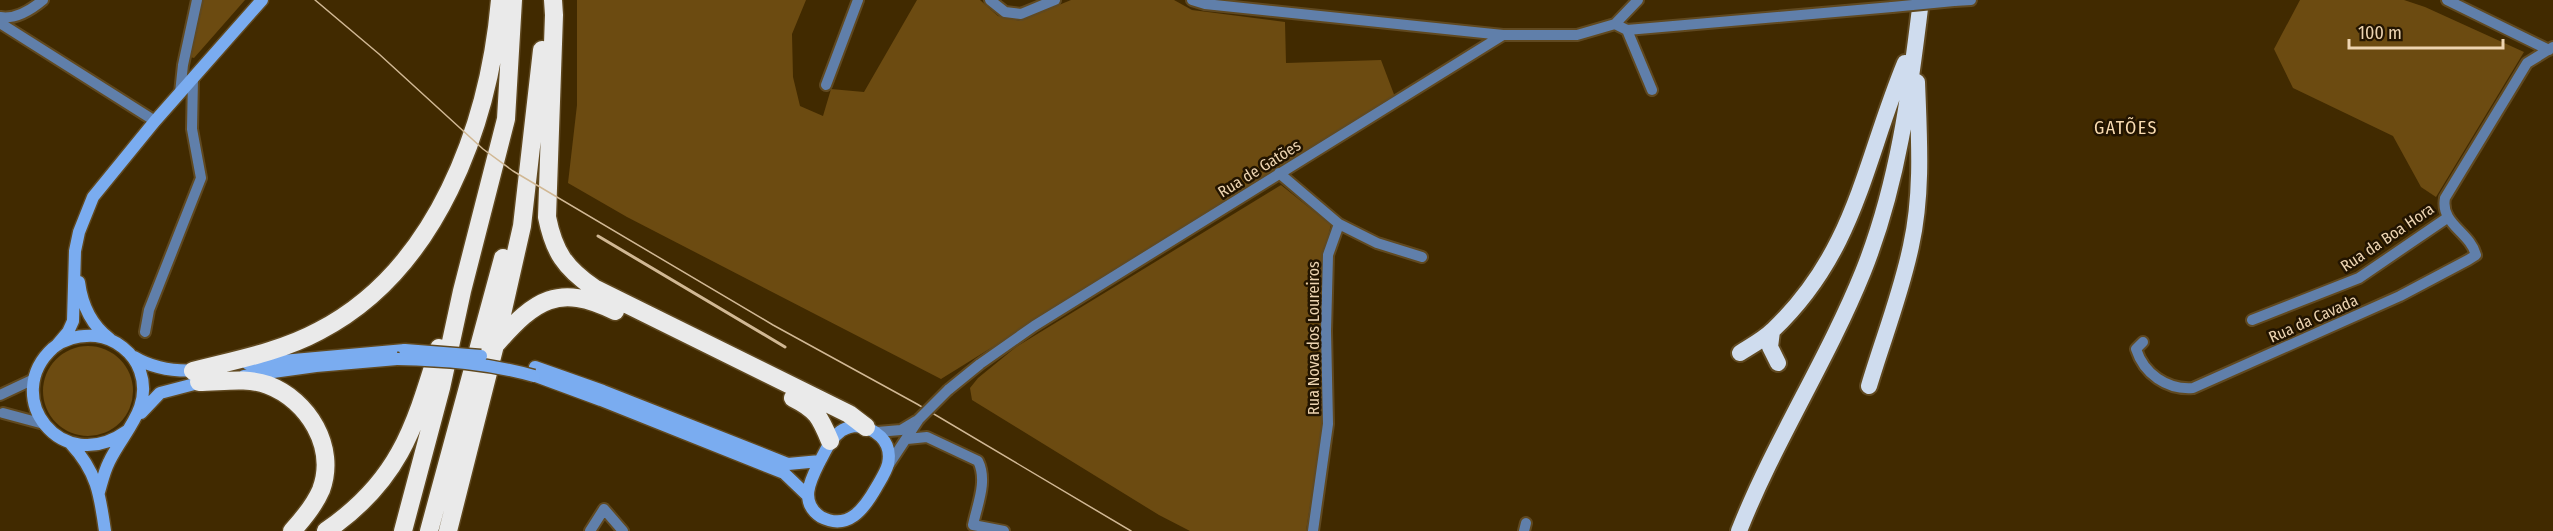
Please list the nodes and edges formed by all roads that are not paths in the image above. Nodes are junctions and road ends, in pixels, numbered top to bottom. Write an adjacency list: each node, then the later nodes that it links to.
1 (43, 0): 18 (street)
2 (197, 0): 28 (street)
3 (262, 0): 25 (main road)
4 (500, 0): 48 (highway)
5 (513, 0): 36 (highway)
6 (546, 0): 29 (highway)
7 (553, 0): 56 (highway)
8 (858, 0): 26 (street)
9 (990, 0): 10 (street)
10 (1054, 0)
11 (1192, 0): 22 (street)
12 (1638, 0): 20 (street)
13 (1921, 0): 23 (highway)
14 (1971, 0): 16 (street)
15 (2447, 0): 24 (street)
16 (1954, 1): 17 (street, bridge)
17 (1875, 4): 21 (street)
18 (0, 17)
19 (0, 23): 30 (street)
20 (1615, 24): 21 (street); 22 (street)
21 (1627, 30): 27 (street)
22 (1503, 35): 31 (street, Rua de Gatões)
23 (1916, 40): 38 (highway); 50 (highway); 79 (highway)
24 (2551, 48): 32 (street, Rua da Boa Hora)
25 (194, 78): 28 (main road); 39 (street)
26 (826, 85)
27 (1652, 90)
28 (180, 93): 30 (main road)
29 (536, 116): 43 (highway); 72 (highway)
30 (155, 121): 34 (main road)
31 (1279, 173): 33 (street); 54 (street, Rua de Gatões, bridge)
32 (2447, 218): 37 (street, Rua da Boa Hora); 41 (street, Rua da Cavada)
33 (1339, 224): 35 (street); 78 (street, Rua Nova dos Loureiros)
34 (75, 251): 40 (main road); 42 (main road)
35 (1422, 257)
36 (462, 291): 70 (highway); 71 (highway)
37 (2253, 320)
38 (1772, 331): 44 (highway); 46 (highway)
39 (145, 332)
40 (116, 342): 42 (main road); 45 (main road)
41 (2143, 342)
42 (57, 345): 49 (main road)
43 (495, 345): 59 (highway); 73 (highway)
44 (1740, 353)
45 (132, 356): 48 (main road); 53 (main road)
46 (1778, 363)
47 (534, 372): 48 (main road, bridge); 61 (main road); 64 (main road)
48 (196, 376): 53 (main road); 69 (highway)
49 (34, 379): 51 (street); 55 (main road)
50 (1869, 386)
51 (0, 395)
52 (3, 413): 55 (street)
53 (138, 416): 57 (main road)
54 (919, 419): 56 (street, Rua de Gatões); 58 (street, Rua de Gatões)
55 (44, 424): 60 (main road)
56 (872, 430): 59 (main road); 62 (main road)
57 (127, 431): 60 (main road); 63 (main road)
58 (907, 439): 62 (street, Rua de Gatões); 67 (street)
59 (831, 441): 61 (main road)
60 (71, 444): 63 (main road)
61 (820, 461): 64 (main road)
62 (888, 466): 66 (main road)
63 (99, 492): 68 (main road)
64 (807, 495): 65 (main road)
65 (819, 516): 66 (main road); 76 (main road)
66 (851, 525)
67 (972, 528): 77 (street)
68 (105, 531)
69 (292, 531)
70 (326, 531)
71 (404, 531)
72 (429, 531)
73 (448, 531)
74 (590, 531): 75 (street)
75 (623, 531)
76 (825, 531)
77 (1004, 531)
78 (1313, 531)
79 (1741, 531)

